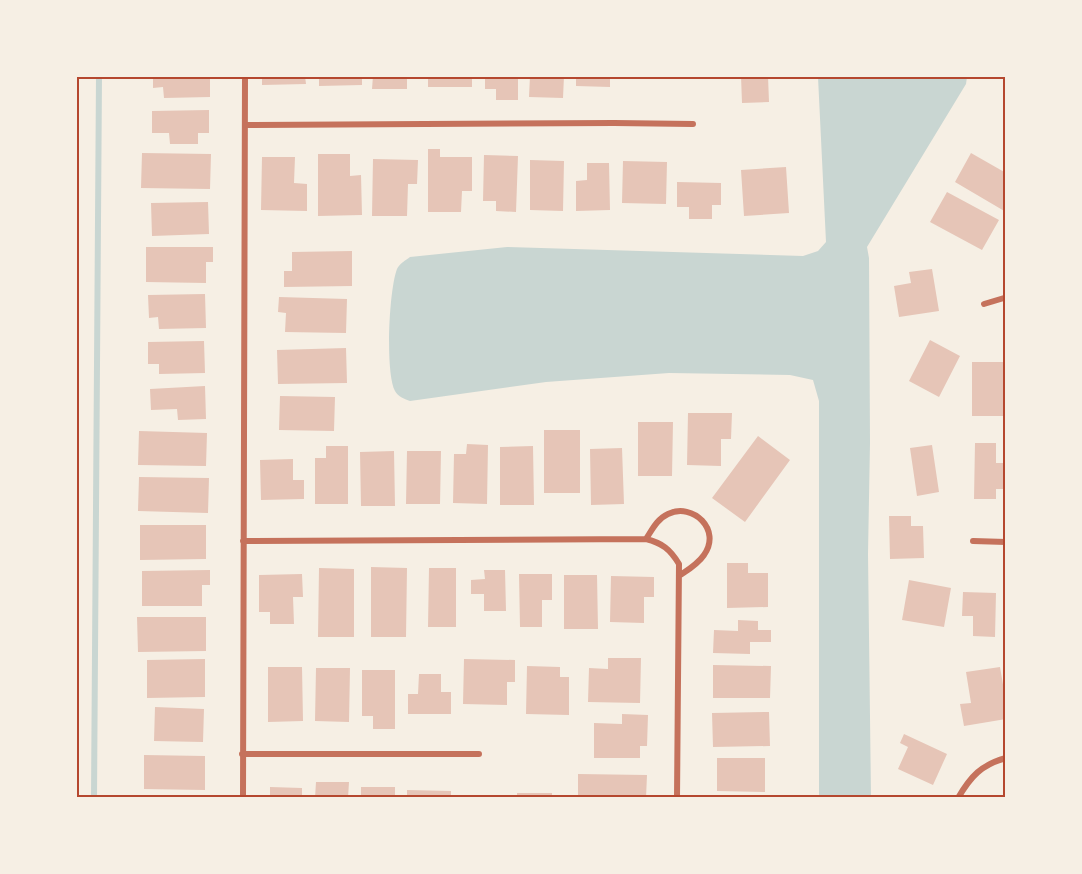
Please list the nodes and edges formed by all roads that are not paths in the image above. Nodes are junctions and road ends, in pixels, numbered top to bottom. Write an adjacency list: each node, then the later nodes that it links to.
1 (245, 76): 3 (street)
2 (693, 124): 3 (street)
3 (244, 125): 7 (street)
4 (1005, 298): 5 (street)
5 (984, 304)
6 (646, 539): 7 (street); 10 (street); 10 (street)
7 (243, 541): 11 (street)
8 (973, 541): 9 (street)
9 (1005, 542)
10 (679, 576): 15 (street)
11 (242, 754): 12 (street); 14 (street)
12 (479, 754)
13 (1005, 758): 16 (street)
14 (243, 798)
15 (677, 798)
16 (958, 798)

